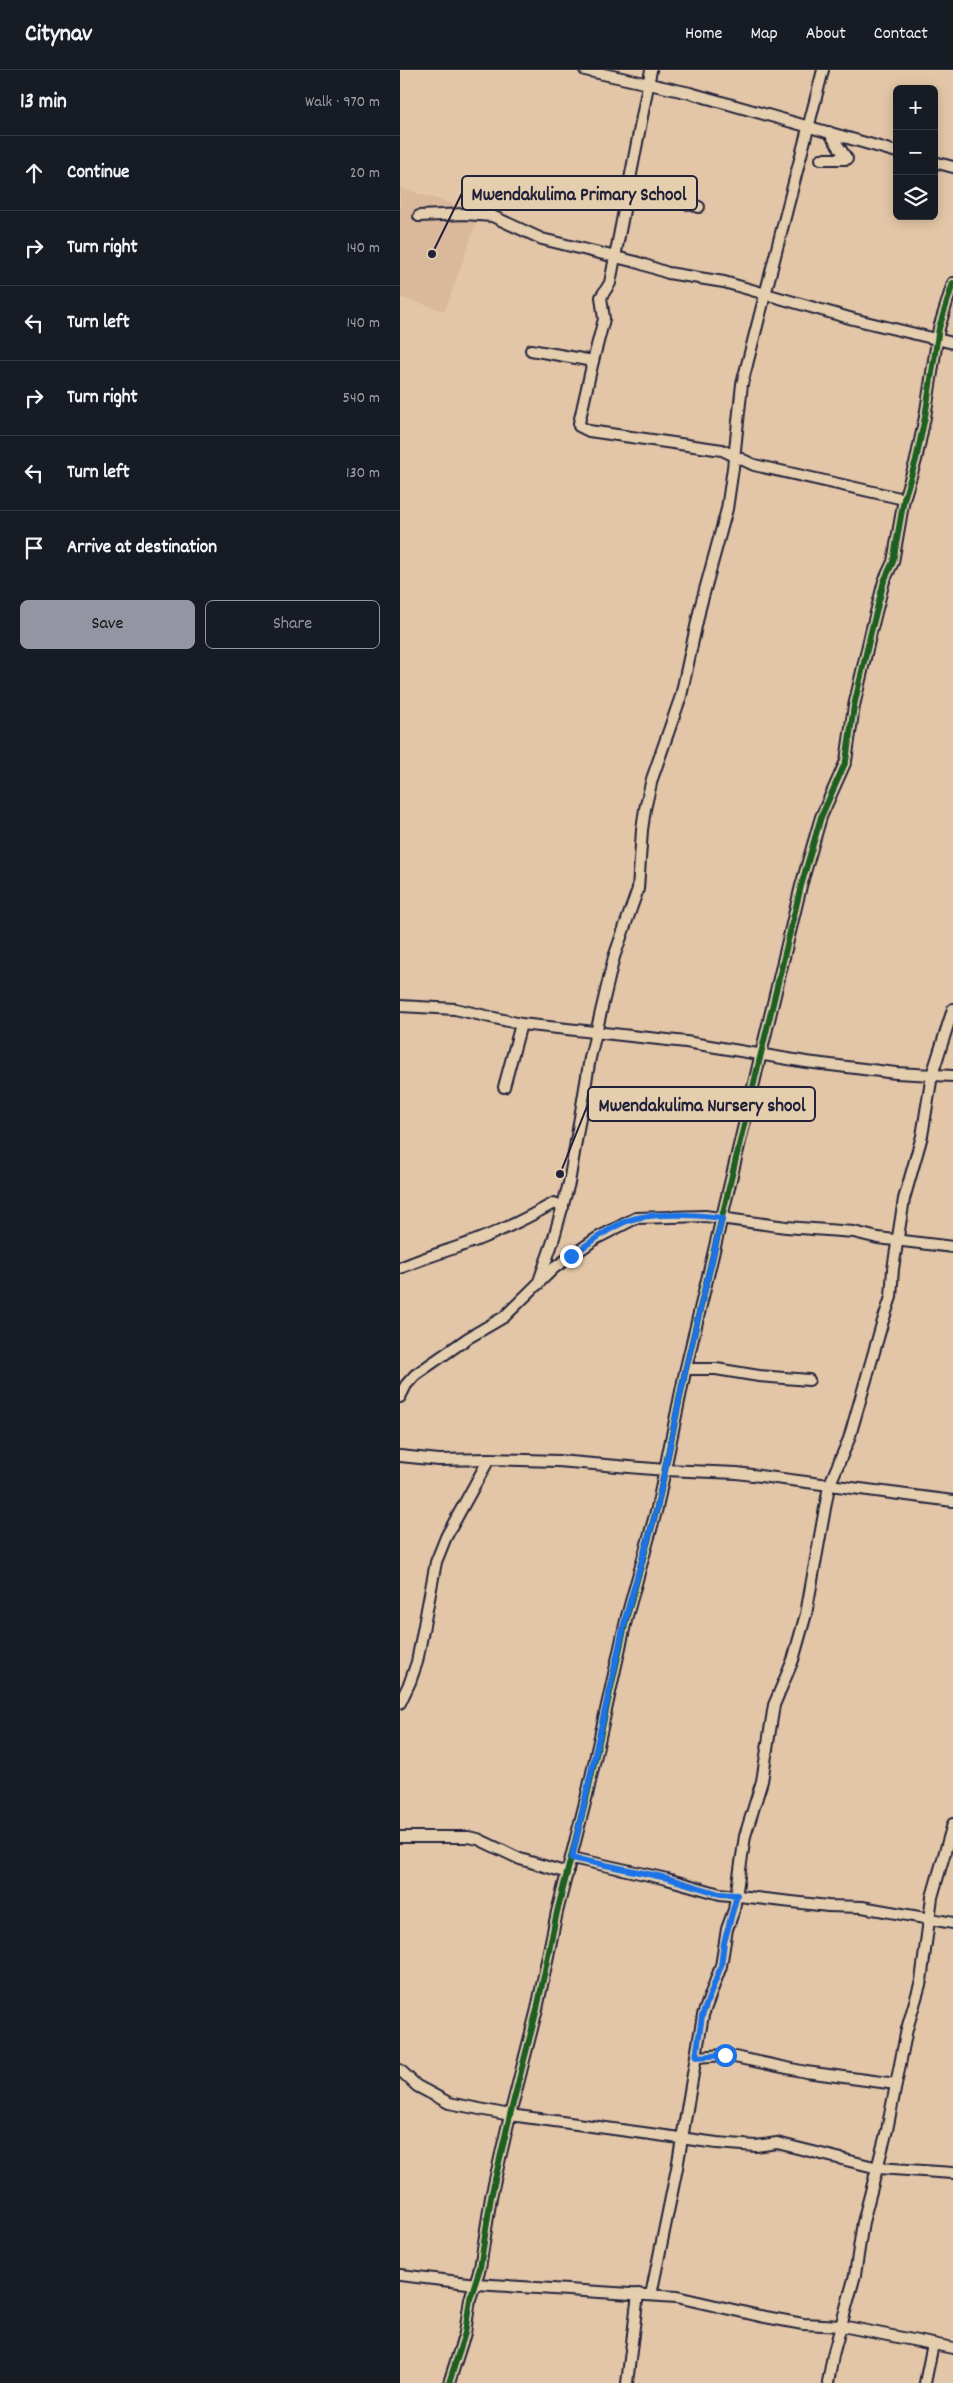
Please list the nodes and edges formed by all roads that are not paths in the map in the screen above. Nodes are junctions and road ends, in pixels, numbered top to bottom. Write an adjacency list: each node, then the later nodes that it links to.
1 (585, 70): 4 (street)
2 (651, 70): 4 (street)
3 (823, 70): 5 (street)
4 (649, 84): 5 (street); 11 (street)
5 (808, 126): 6 (street); 16 (street)
6 (829, 132): 7 (street); 8 (street)
7 (893, 151)
8 (821, 159)
9 (938, 163): 10 (street)
10 (953, 167)
11 (627, 187): 12 (street); 14 (street)
12 (699, 207)
13 (419, 216): 14 (street)
14 (614, 257): 16 (street); 20 (street)
15 (953, 283): 17 (street)
16 (765, 295): 17 (street); 21 (street)
17 (937, 339): 18 (street); 22 (street)
18 (953, 343)
19 (531, 350): 20 (street)
20 (593, 361): 21 (street)
21 (734, 457): 22 (street); 26 (street)
22 (904, 498): 27 (street)
23 (400, 1006): 25 (street)
24 (953, 1009): 28 (street)
25 (521, 1024): 26 (street); 30 (street)
26 (597, 1032): 27 (street); 31 (street)
27 (762, 1054): 28 (street); 32 (street)
28 (932, 1074): 29 (street); 33 (street)
29 (953, 1076)
30 (504, 1087)
31 (562, 1207): 35 (street); 36 (street)
32 (722, 1218): 33 (street); 36 (street); 37 (street)
33 (897, 1240): 34 (street); 43 (street)
34 (953, 1247)
35 (400, 1268)
36 (538, 1284): 39 (street)
37 (686, 1369): 38 (street); 42 (street)
38 (809, 1380)
39 (400, 1397)
40 (400, 1456): 41 (street)
41 (490, 1459): 42 (street); 45 (street)
42 (666, 1470): 43 (street); 48 (street)
43 (829, 1486): 44 (street); 50 (street)
44 (953, 1501)
45 (400, 1702)
46 (953, 1824): 51 (street)
47 (400, 1837): 49 (street)
48 (572, 1858): 49 (street); 50 (street)
49 (568, 1874): 56 (street)
50 (737, 1895): 51 (street); 53 (street)
51 (930, 1920): 52 (street); 55 (street)
52 (953, 1923)
53 (696, 2057): 55 (street); 57 (street)
54 (400, 2070): 56 (street)
55 (896, 2084): 58 (street)
56 (510, 2115): 57 (street); 61 (street)
57 (683, 2138): 58 (street); 63 (street)
58 (878, 2168): 59 (street); 64 (street)
59 (953, 2173)
60 (400, 2275): 61 (street)
61 (476, 2284): 62 (street); 67 (street)
62 (638, 2294): 63 (street); 68 (street)
63 (652, 2295): 64 (street)
64 (842, 2326): 65 (street); 69 (street)
65 (933, 2344): 66 (street); 70 (street)
66 (953, 2348)
67 (449, 2383)
68 (626, 2383)
69 (828, 2383)
70 (925, 2383)

